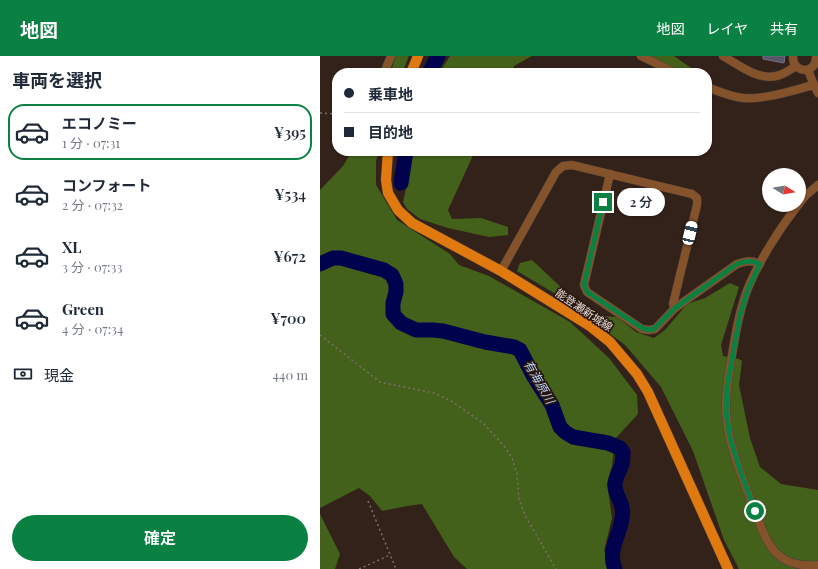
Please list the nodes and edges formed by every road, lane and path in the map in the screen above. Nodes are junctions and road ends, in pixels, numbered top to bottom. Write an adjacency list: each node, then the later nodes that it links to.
1 (391, 56): 8 (street)
2 (418, 56): 9 (main road)
3 (641, 56): 10 (street)
4 (723, 56): 7 (street)
5 (793, 56): 7 (street)
6 (816, 56): 11 (street)
7 (796, 66): 11 (street)
8 (386, 68)
9 (413, 68)
10 (666, 68)
11 (808, 70): 12 (street)
12 (814, 85): 13 (street); 14 (street)
13 (712, 89)
14 (818, 93)
15 (320, 113): 16 (path)
16 (332, 114)
17 (388, 156): 23 (main road, 能登瀬新城線)
18 (610, 174): 23 (street); 24 (street); 24 (street)
19 (818, 185): 20 (street)
20 (806, 195)
21 (792, 212): 22 (street)
22 (760, 264): 24 (street); 28 (street)
23 (501, 271): 32 (main road, 能登瀬新城線)
24 (675, 308)
25 (320, 335): 31 (path)
26 (368, 501): 27 (path)
27 (391, 555): 29 (path); 30 (path)
28 (818, 565)
29 (359, 569)
30 (396, 569)
31 (556, 569)
32 (728, 569)

